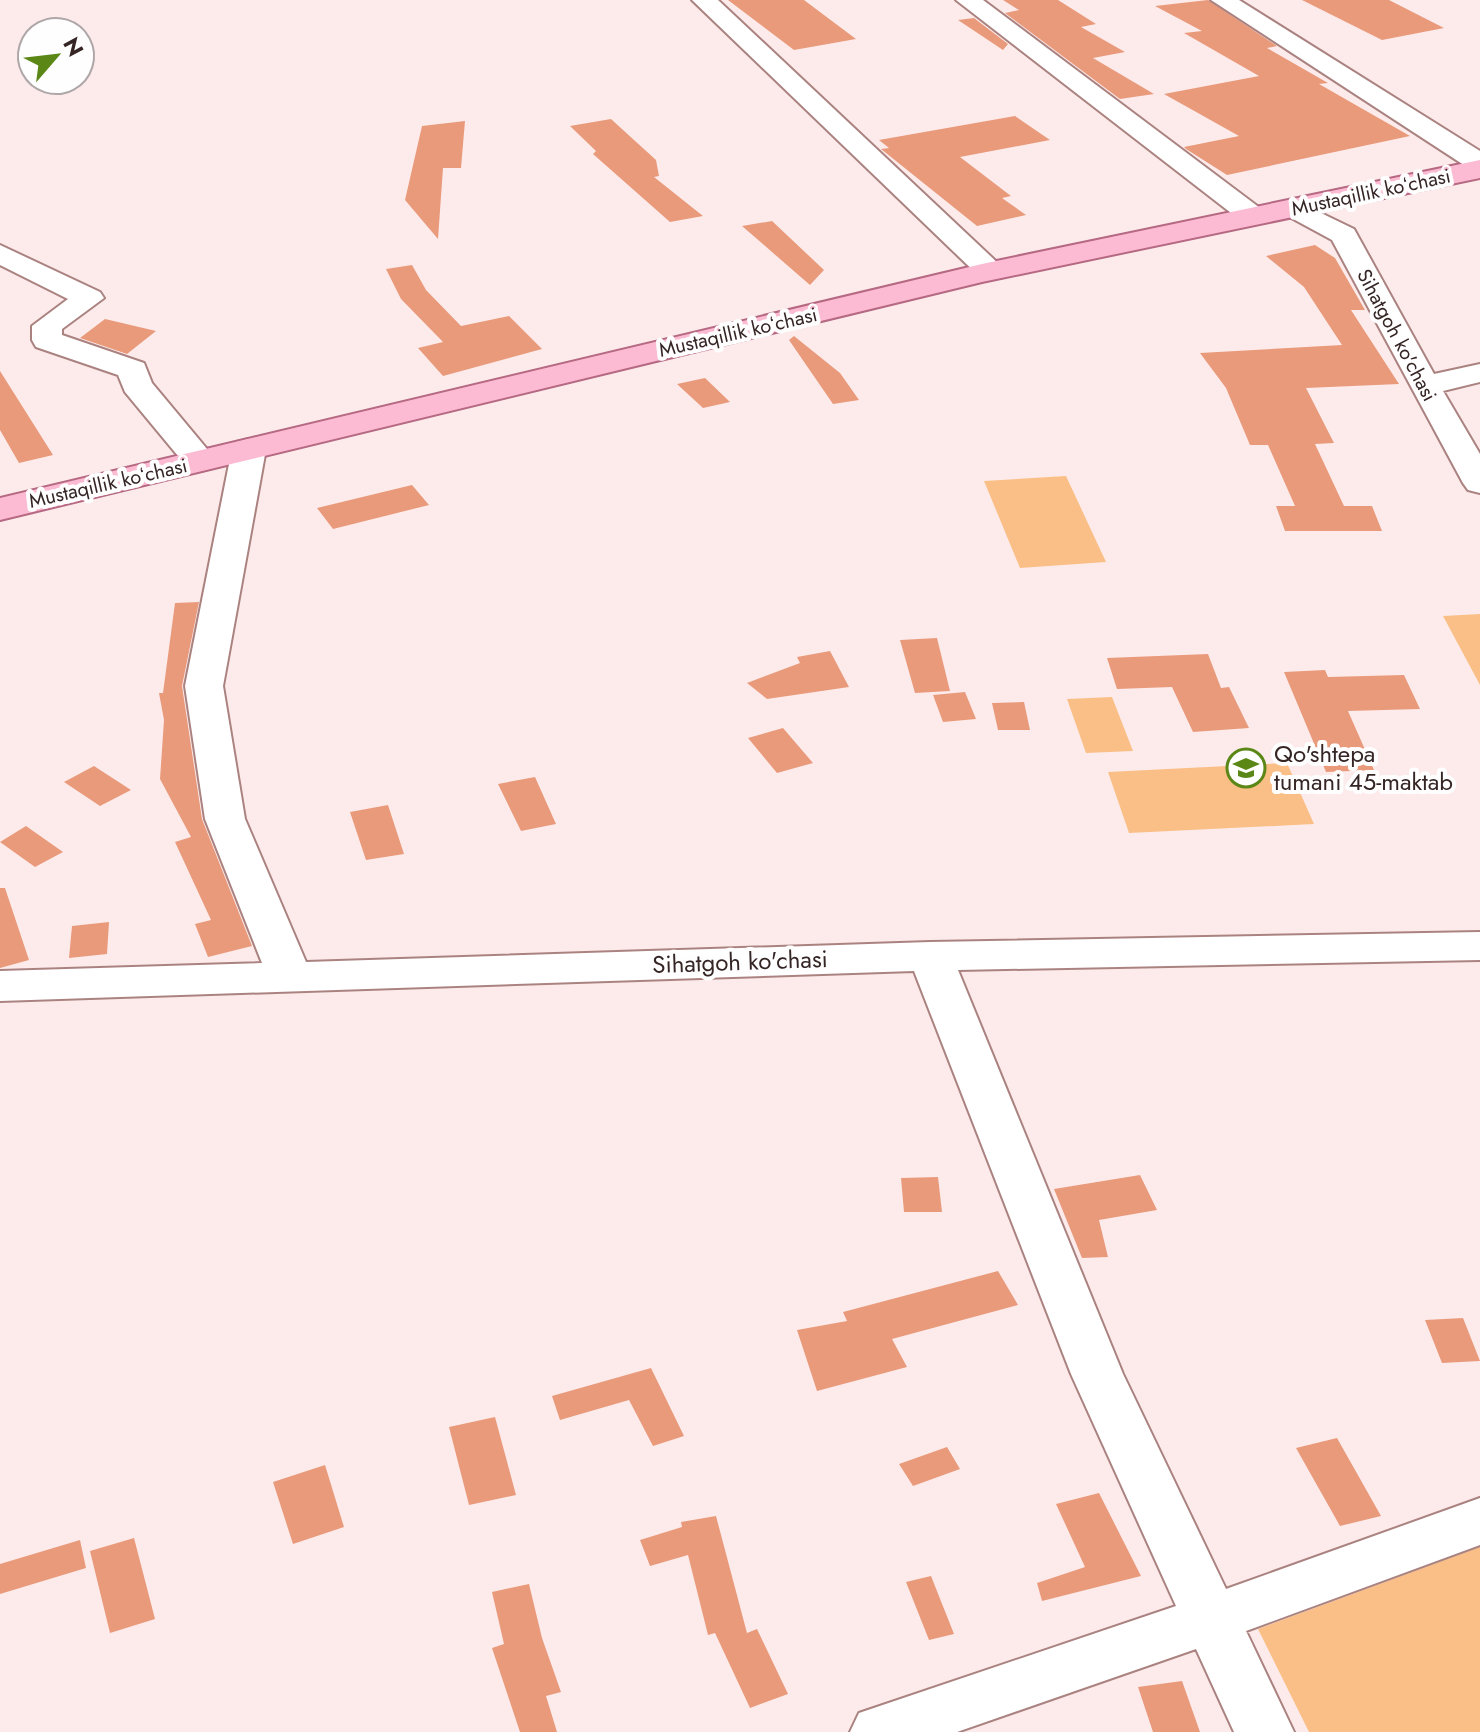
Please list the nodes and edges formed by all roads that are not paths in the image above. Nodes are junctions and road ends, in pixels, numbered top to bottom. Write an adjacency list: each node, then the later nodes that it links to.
1 (704, 0): 9 (street)
2 (968, 0): 7 (street)
3 (1223, 0): 4 (street)
4 (1480, 163)
5 (1480, 169): 6 (main road, Mustaqillik koʻchasi)
6 (1294, 208): 7 (main road, Mustaqillik koʻchasi); 11 (street, Sihatgoh ko'chasi)
7 (1254, 217): 9 (main road, Mustaqillik koʻchasi)
8 (0, 254): 13 (street)
9 (991, 272): 12 (main road, Mustaqillik koʻchasi)
10 (1480, 373): 11 (street)
11 (1424, 386): 14 (street, Sihatgoh ko'chasi)
12 (249, 449): 13 (main road, Mustaqillik koʻchasi); 18 (street)
13 (200, 461): 15 (main road, Mustaqillik koʻchasi)
14 (1480, 483)
15 (0, 509)
16 (1480, 946): 17 (street, Sihatgoh ko'chasi)
17 (930, 956): 18 (street, Sihatgoh ko'chasi); 21 (street)
18 (289, 975): 19 (street, Sihatgoh ko'chasi)
19 (0, 986)
20 (1480, 1521): 21 (street)
21 (1211, 1619): 22 (street); 23 (street)
22 (880, 1732)
23 (1264, 1732)

